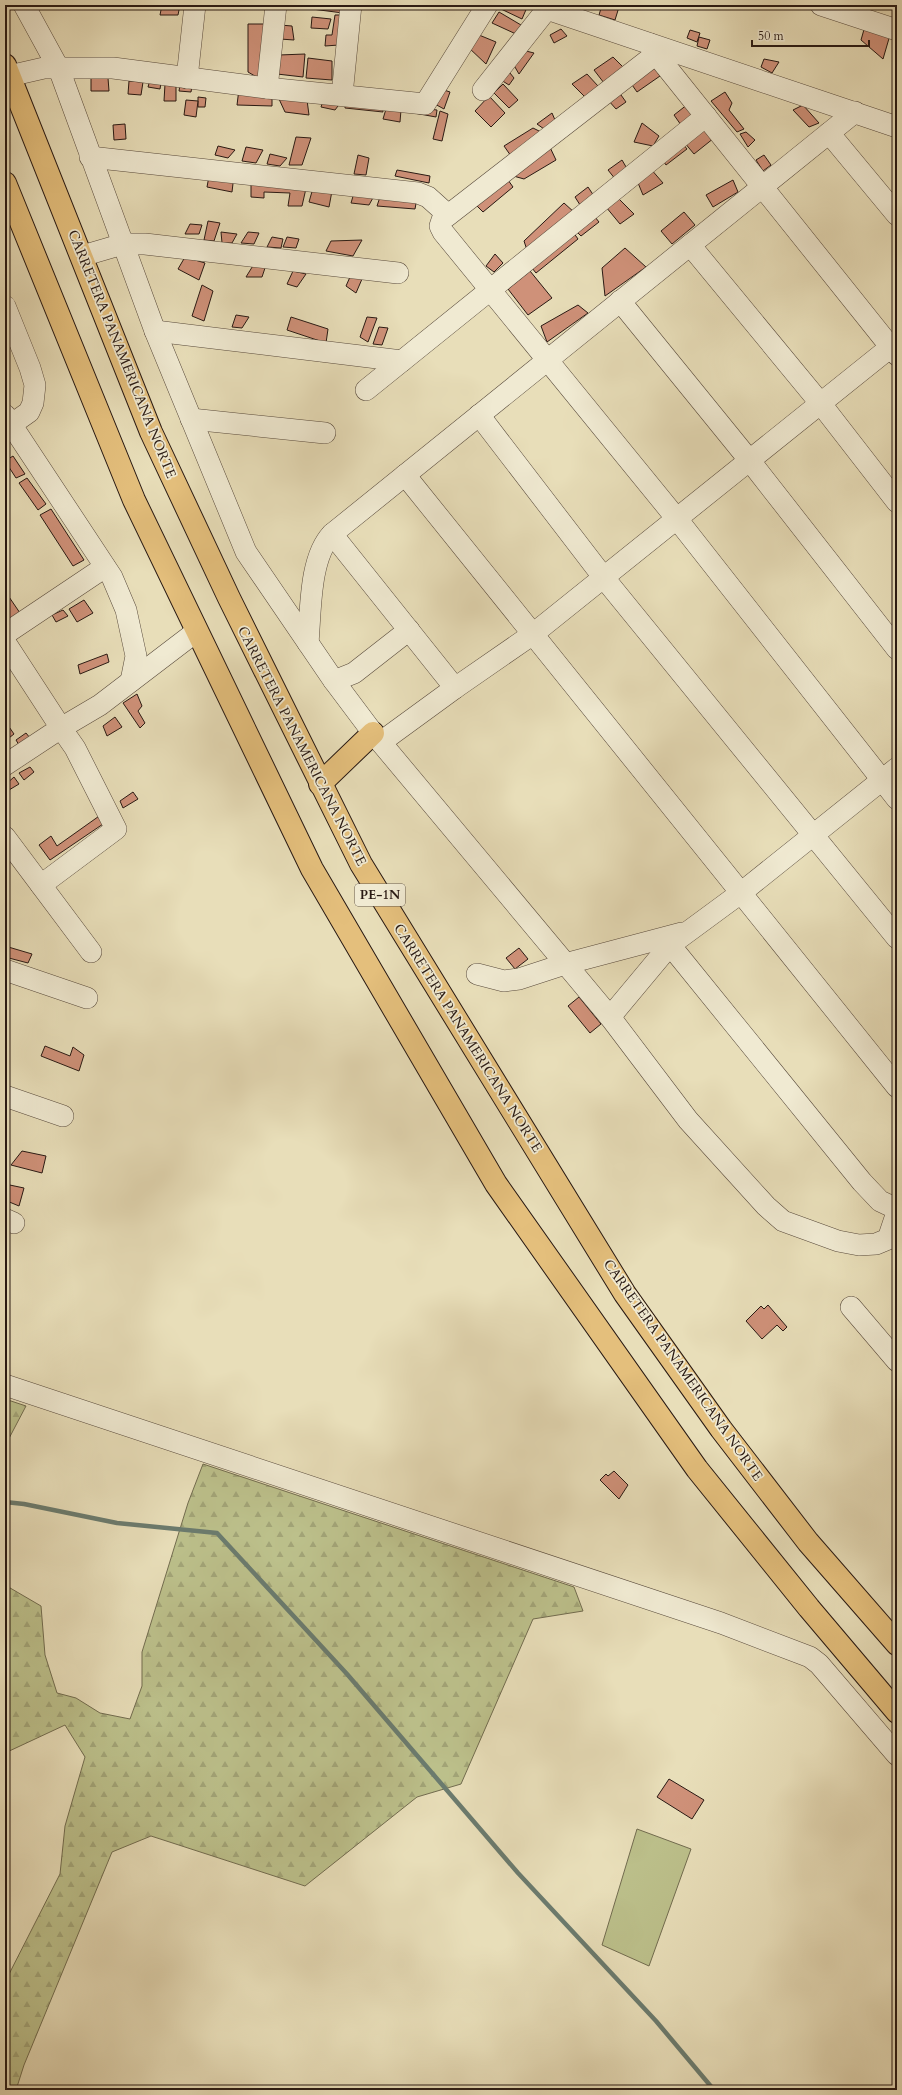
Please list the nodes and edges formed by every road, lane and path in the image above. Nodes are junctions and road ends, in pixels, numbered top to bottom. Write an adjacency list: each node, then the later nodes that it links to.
1 (24, 5): 9 (street)
2 (195, 5): 11 (street)
3 (276, 5): 12 (street)
4 (351, 5): 14 (street)
5 (487, 5): 14 (street)
6 (821, 5): 7 (street)
7 (897, 30)
8 (653, 49): 13 (street); 15 (street); 16 (street); 22 (street)
9 (59, 69): 10 (street); 11 (street); 19 (street)
10 (7, 70): 26 (highway, CARRETERA PANAMERICANA NORTE / PE-1N)
11 (187, 78): 12 (street)
12 (267, 88): 14 (street)
13 (483, 90)
14 (342, 95)
15 (855, 112): 17 (street); 18 (street)
16 (706, 116): 21 (street); 28 (street)
17 (897, 127)
18 (829, 133): 21 (street); 23 (street)
19 (90, 158): 22 (street); 24 (street)
20 (5, 183): 49 (highway, PE-1N)
21 (762, 187): 25 (street); 32 (street)
22 (448, 215): 28 (street)
23 (897, 215)
24 (123, 244): 26 (street); 27 (street); 31 (street)
25 (690, 245): 29 (street); 36 (street)
26 (82, 256): 63 (highway, CARRETERA PANAMERICANA NORTE / PE-1N)
27 (398, 274)
28 (490, 288): 33 (street); 34 (street)
29 (620, 301): 34 (street); 41 (street)
30 (5, 306): 39 (street)
31 (155, 331): 33 (street); 38 (street)
32 (895, 348): 36 (street)
33 (402, 360): 35 (street)
34 (547, 360): 37 (street); 44 (street)
35 (366, 390)
36 (820, 404): 41 (street); 43 (street)
37 (479, 415): 42 (street); 47 (street)
38 (191, 419): 40 (street); 53 (street)
39 (7, 423): 46 (street)
40 (325, 433)
41 (750, 461): 44 (street); 54 (street)
42 (405, 475): 45 (street); 51 (street)
43 (897, 502)
44 (677, 519): 47 (street); 62 (street)
45 (332, 534): 48 (street); 53 (street)
46 (105, 566): 50 (street); 55 (street)
47 (604, 578): 51 (street); 65 (street)
48 (409, 630): 56 (street); 57 (street)
49 (197, 631): 55 (street); 86 (highway, PE-1N)
50 (5, 634)
51 (533, 634): 57 (street); 68 (street)
52 (5, 642): 58 (street)
53 (308, 643): 56 (street)
54 (897, 649)
55 (131, 680): 58 (street)
56 (334, 681): 59 (street)
57 (455, 688): 59 (street)
58 (60, 728): 60 (street); 67 (street)
59 (377, 738): 63 (highway); 73 (street)
60 (5, 765)
61 (897, 768): 62 (street)
62 (881, 780): 64 (street); 65 (street)
63 (320, 784): 85 (highway, CARRETERA PANAMERICANA NORTE / PE-1N)
64 (897, 799)
65 (814, 834): 68 (street); 70 (street)
66 (5, 837): 67 (street)
67 (40, 885): 72 (street)
68 (742, 892): 69 (street); 78 (street)
69 (688, 932): 71 (street); 73 (street)
70 (897, 938)
71 (670, 945): 77 (street); 81 (street)
72 (91, 952)
73 (565, 964): 75 (street); 77 (street)
74 (5, 970): 76 (street)
75 (478, 974)
76 (87, 998)
77 (610, 1018): 81 (street)
78 (897, 1087)
79 (5, 1096): 80 (street)
80 (64, 1116)
81 (897, 1211)
82 (851, 1306): 83 (street)
83 (897, 1361)
84 (5, 1385): 87 (street)
85 (897, 1644)
86 (897, 1712)
87 (897, 1755)

